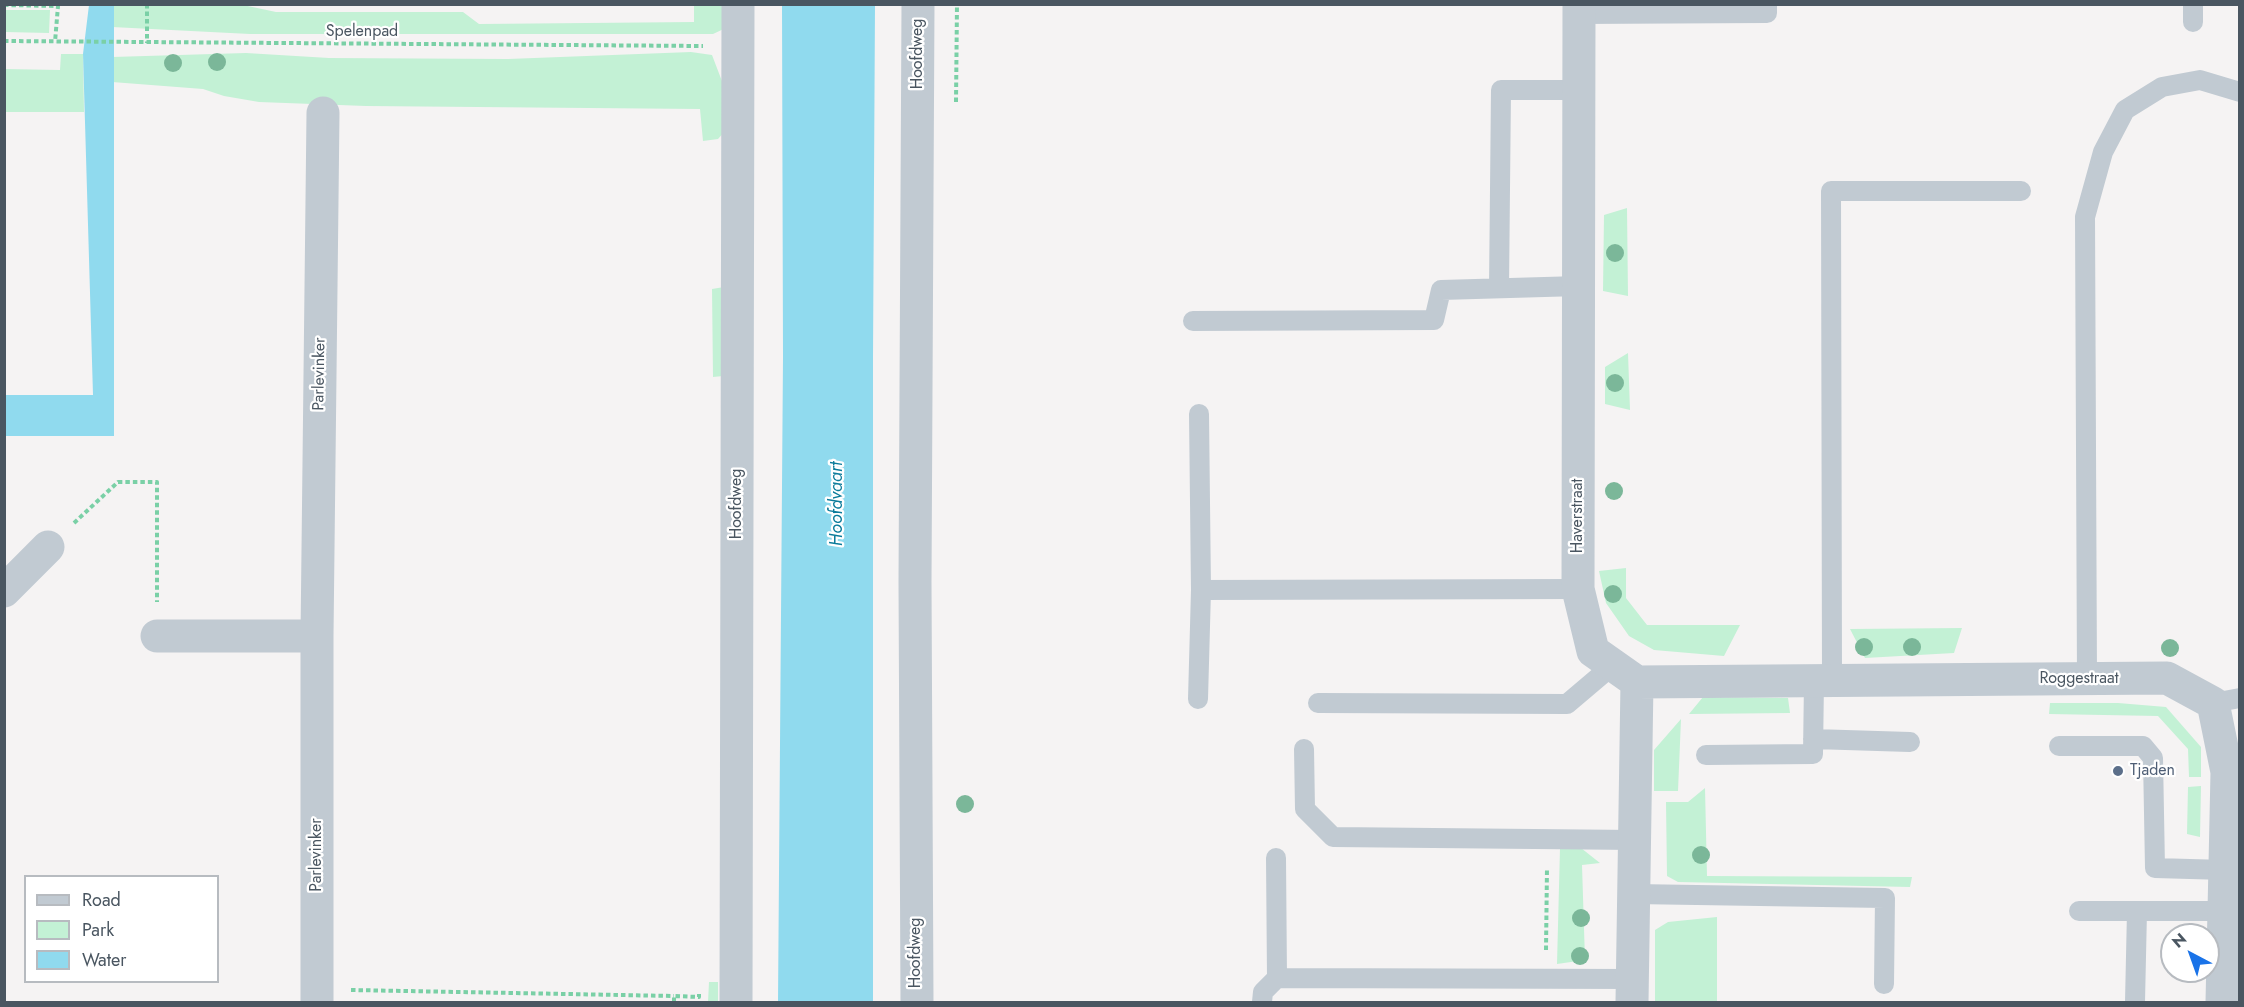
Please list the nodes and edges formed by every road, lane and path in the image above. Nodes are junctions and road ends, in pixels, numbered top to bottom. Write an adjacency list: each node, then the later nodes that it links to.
1 (147, 4): 9 (path)
2 (738, 4): 51 (street, Hoofdweg)
3 (918, 4): 52 (street, Hoofdweg)
4 (1767, 4): 6 (lane)
5 (4, 5): 8 (path)
6 (1579, 9): 11 (street, Haverstraat)
7 (4, 41): 8 (path, Spelenpad)
8 (55, 42): 9 (path, Spelenpad)
9 (147, 43): 10 (path, Spelenpad)
10 (707, 46)
11 (1580, 90): 15 (street, Haverstraat); 16 (lane)
12 (2240, 92): 26 (lane)
13 (323, 113): 24 (street, Parlevinker)
14 (2021, 191): 27 (lane)
15 (1579, 286): 16 (lane); 20 (street, Haverstraat)
16 (1499, 288): 17 (lane)
17 (1192, 321)
18 (1199, 414): 21 (lane)
19 (48, 547): 22 (street); 23 (path)
20 (1578, 589): 21 (lane); 25 (street, Haverstraat)
21 (1201, 590): 28 (lane)
22 (4, 591)
23 (157, 636): 24 (street)
24 (317, 636): 49 (street, Parlevinker)
25 (1625, 674): 27 (street, Roggestraat); 30 (lane); 38 (street)
26 (2087, 679): 27 (street, Roggestraat); 29 (street, Roggestraat)
27 (1823, 681): 31 (lane)
28 (1198, 699)
29 (2226, 700): 36 (street, Roggestraat)
30 (1318, 703)
31 (1813, 739): 32 (lane); 35 (lane)
32 (1910, 742)
33 (2059, 746): 40 (lane)
34 (1304, 749): 37 (lane)
35 (1706, 755)
36 (2233, 823): 40 (street, Roggestraat)
37 (1548, 840): 38 (lane); 45 (path)
38 (1635, 840): 41 (street)
39 (1276, 858): 46 (lane)
40 (2224, 870): 44 (street, Roggestraat)
41 (1634, 894): 47 (lane); 48 (street)
42 (2079, 911): 43 (lane)
43 (2137, 911): 44 (lane); 54 (lane)
44 (2224, 911): 55 (street, Roggestraat)
45 (1546, 977): 46 (lane); 48 (lane)
46 (1277, 978): 53 (lane)
47 (1884, 984)
48 (1633, 991)
49 (317, 996): 50 (path)
50 (674, 996)
51 (736, 1002)
52 (917, 1002)
53 (1262, 1002)
54 (2135, 1002)
55 (2222, 1002)

